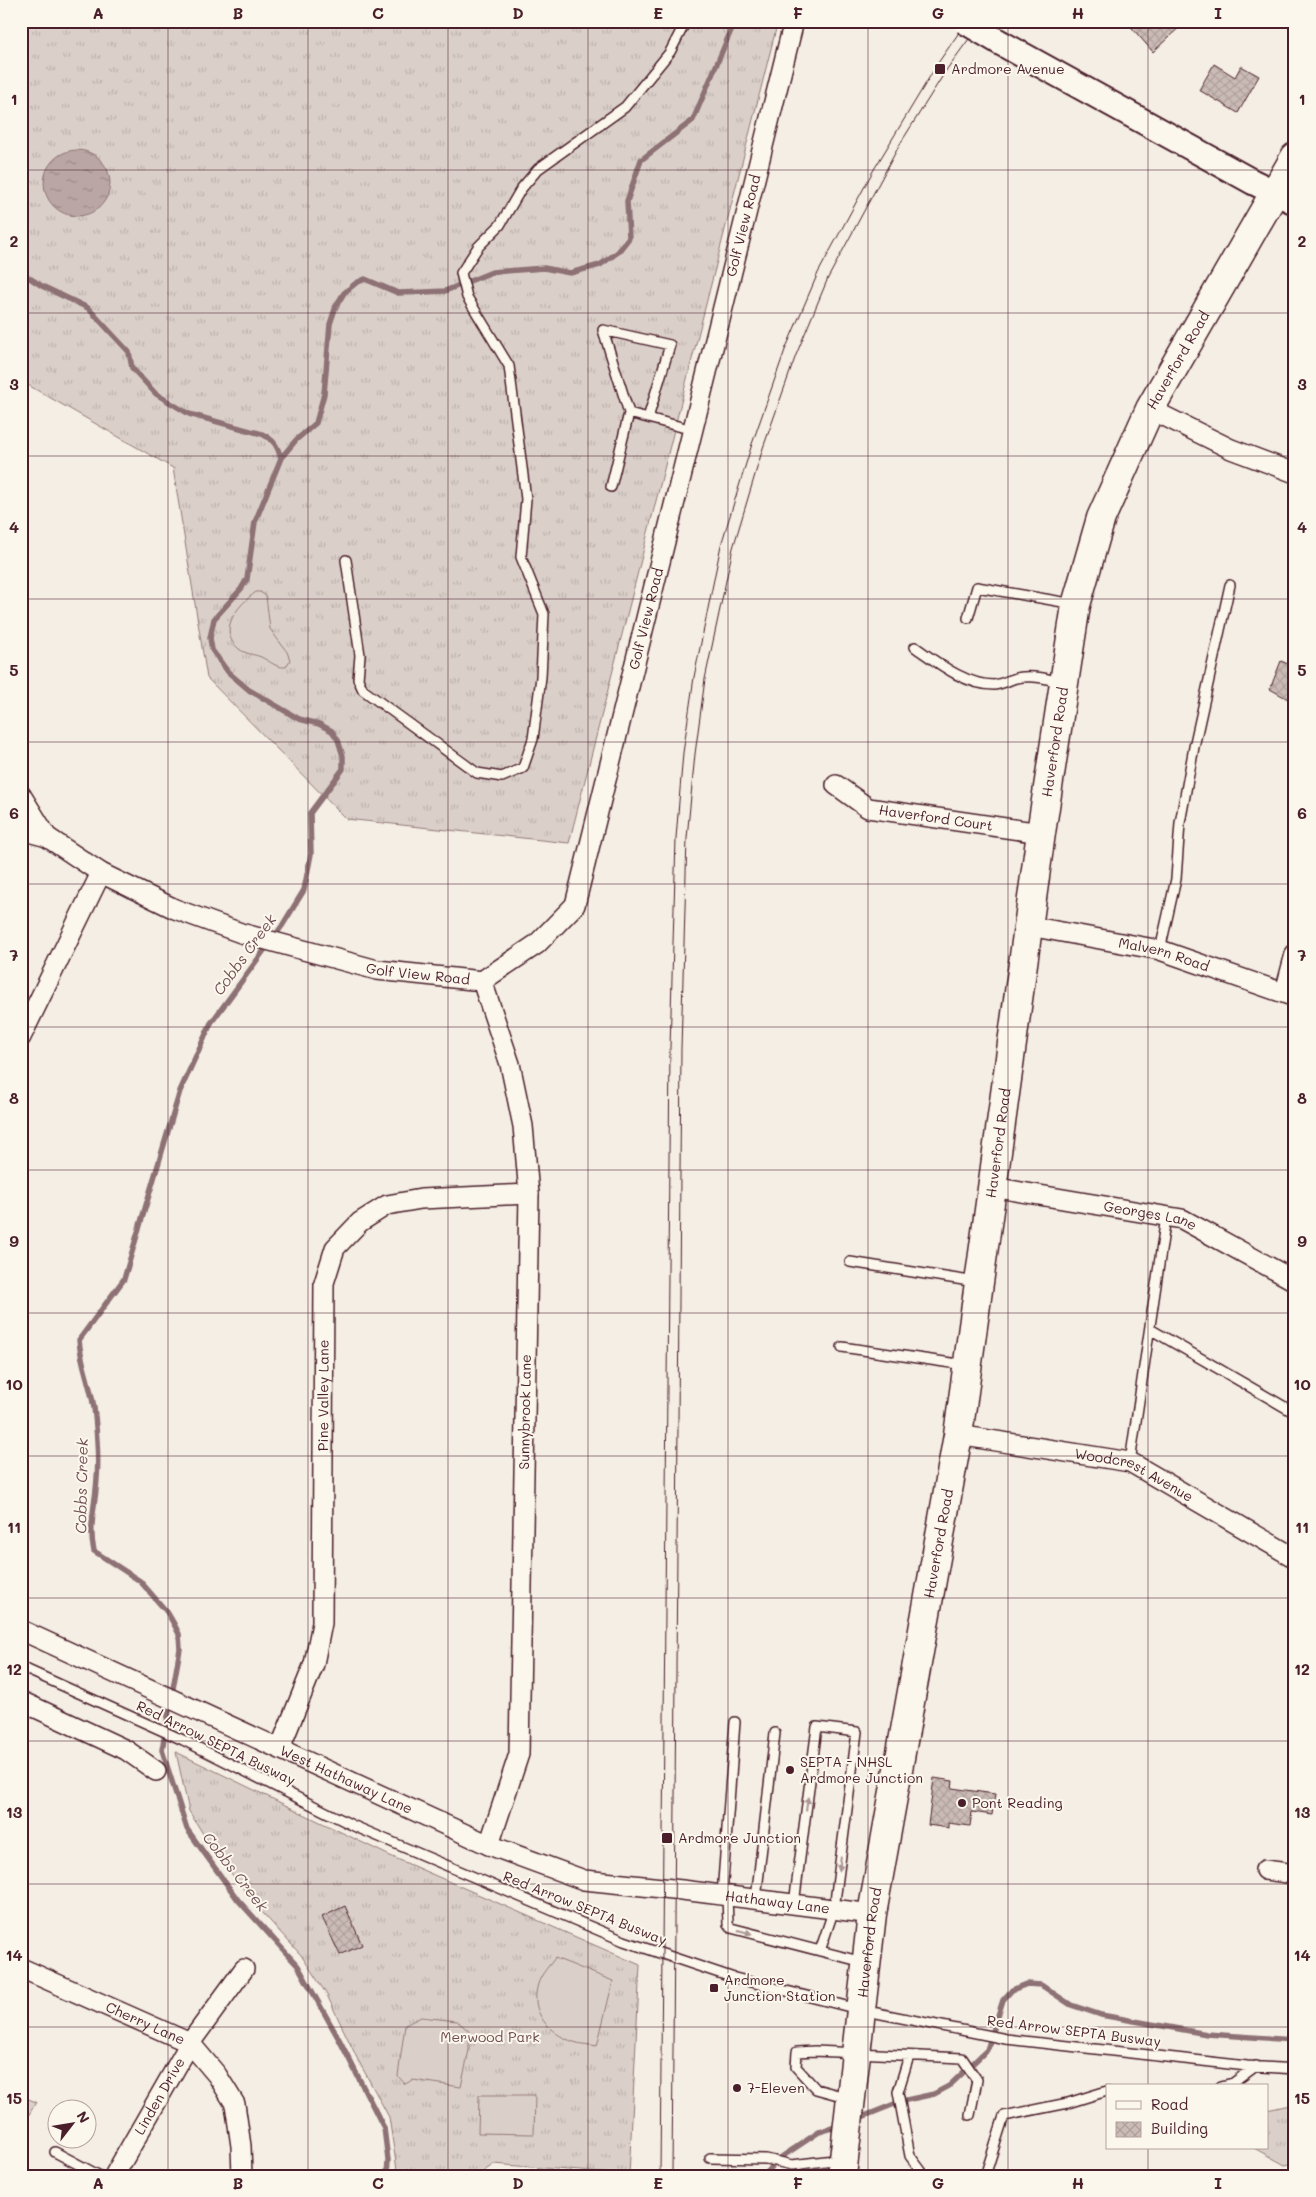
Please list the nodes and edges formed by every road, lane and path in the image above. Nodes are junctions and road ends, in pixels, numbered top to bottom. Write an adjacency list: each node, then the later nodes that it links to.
1 (686, 21): 12 (lane)
2 (794, 21): 9 (street, Golf View Road)
3 (964, 21): 5 (street, bridge)
4 (1295, 157): 5 (main road, Haverford Road)
5 (1285, 198): 6 (main road, Haverford Road)
6 (1150, 409): 10 (street); 14 (main road, Haverford Road)
7 (629, 413): 8 (lane); 8 (lane); 11 (lane)
8 (648, 418): 9 (lane)
9 (693, 430): 27 (street, Golf View Road)
10 (1295, 473)
11 (611, 487)
12 (346, 560)
13 (1230, 585): 25 (lane)
14 (1076, 605): 15 (lane); 17 (main road, Haverford Road)
15 (968, 618)
16 (915, 647): 17 (lane)
17 (1064, 684): 21 (main road, Haverford Road)
18 (836, 785): 21 (street, Haverford Court)
19 (21, 795): 22 (street)
20 (21, 830): 22 (street)
21 (1042, 833): 24 (main road, Haverford Road)
22 (46, 837): 23 (street)
23 (101, 873): 27 (street, Golf View Road); 29 (street)
24 (1029, 926): 25 (street, Malvern Road); 30 (main road, Haverford Road)
25 (1160, 950): 28 (street, Malvern Road)
26 (1295, 954): 28 (street)
27 (482, 981): 31 (street, Sunnybrook Lane)
28 (1290, 995)
29 (21, 1037)
30 (992, 1187): 32 (street, Georges Lane); 35 (main road, Haverford Road)
31 (529, 1194): 48 (street, Pine Valley Lane); 50 (street, Sunnybrook Lane)
32 (1166, 1217): 34 (street, Georges Lane); 36 (lane)
33 (850, 1262): 35 (lane)
34 (1295, 1281)
35 (979, 1282): 38 (main road, Haverford Road)
36 (1150, 1329): 39 (lane); 41 (lane)
37 (842, 1347): 38 (lane)
38 (968, 1365): 40 (main road, Haverford Road)
39 (1295, 1413)
40 (958, 1435): 41 (street, Woodcrest Avenue); 58 (main road, Haverford Road)
41 (1130, 1462): 42 (street, Woodcrest Avenue)
42 (1295, 1558)
43 (21, 1630): 48 (street, West Hathaway Lane)
44 (21, 1667): 63 (lane, Red Arrow SEPTA Busway)
45 (21, 1701): 49 (street)
46 (735, 1722): 54 (lane)
47 (775, 1733): 55 (lane)
48 (280, 1748): 50 (street, West Hathaway Lane)
49 (156, 1770)
50 (489, 1845): 53 (street, West Hathaway Lane)
51 (1265, 1870): 52 (street)
52 (1295, 1874)
53 (682, 1890): 54 (street, Hathaway Lane)
54 (724, 1895): 55 (street, Hathaway Lane); 59 (lane, one-way to 59)
55 (756, 1899): 56 (street, Hathaway Lane)
56 (794, 1904): 57 (street, Hathaway Lane); 57 (lane, one-way to 57)
57 (834, 1909): 58 (street, Hathaway Lane); 59 (lane)
58 (872, 1914): 60 (main road, Haverford Road)
59 (820, 1951): 60 (lane)
60 (867, 1963): 63 (main road, Haverford Road)
61 (21, 1968): 64 (street, Cherry Lane)
62 (244, 1969): 64 (street, Linden Drive)
63 (862, 2010): 65 (main road, Haverford Road); 67 (lane, Red Arrow SEPTA Busway)
64 (190, 2043): 76 (street, Linden Drive); 77 (street, Cherry Lane)
65 (857, 2054): 66 (lane); 72 (main road, Haverford Road); 72 (lane)
66 (909, 2056): 71 (lane); 78 (lane)
67 (1256, 2066): 68 (lane, Red Arrow SEPTA Busway); 69 (lane)
68 (1295, 2069)
69 (1233, 2084)
70 (1106, 2091): 79 (lane)
71 (970, 2115)
72 (847, 2135): 74 (lane)
73 (55, 2152): 75 (lane)
74 (710, 2158)
75 (100, 2176)
76 (114, 2176)
77 (242, 2176)
78 (925, 2176)
79 (985, 2176)

